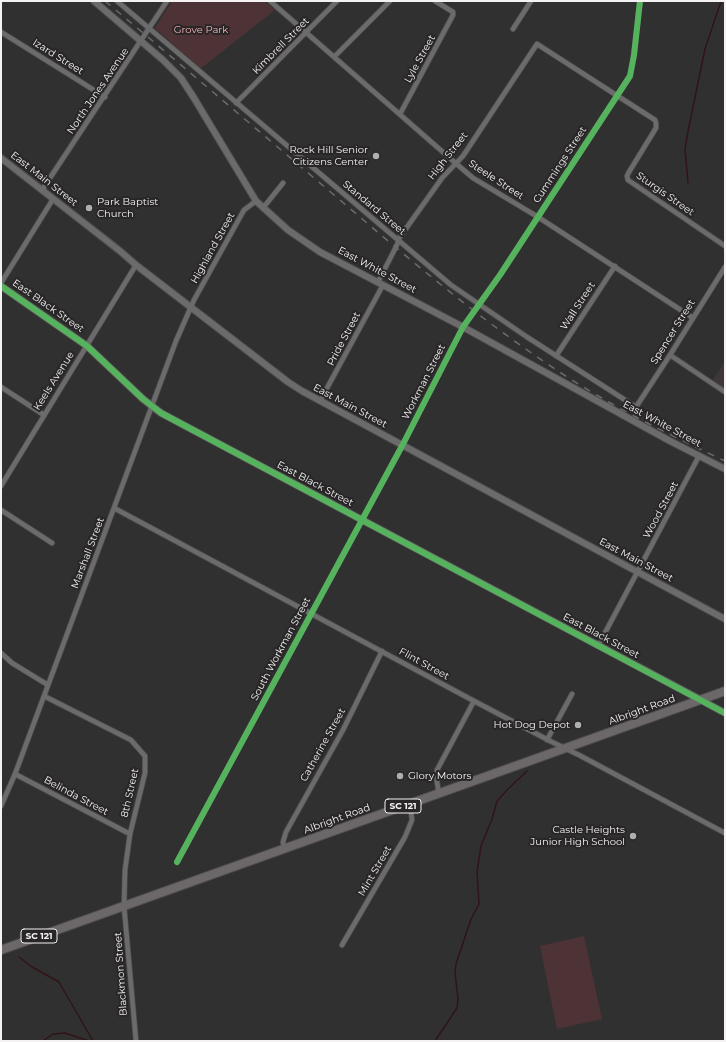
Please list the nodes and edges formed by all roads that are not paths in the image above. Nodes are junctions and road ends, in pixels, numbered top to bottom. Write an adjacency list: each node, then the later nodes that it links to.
1 (94, 1): 14 (street, East White Street)
2 (117, 1): 10 (street, Standard Street)
3 (167, 1): 10 (street, North Jones Avenue)
4 (270, 1): 13 (street, Steele Street)
5 (338, 1): 13 (street, Kimbrell Street)
6 (390, 1): 16 (street)
7 (435, 1): 20 (street, Lyle Street)
8 (531, 1): 11 (street)
9 (640, 1): 17 (street, Cummings Street)
10 (149, 28): 14 (street, North Jones Avenue); 19 (street, Standard Street)
11 (513, 29)
12 (1, 32): 18 (street, Izard Street)
13 (306, 33): 16 (street, Steele Street); 19 (street, Kimbrell Street)
14 (142, 41): 18 (street, North Jones Avenue); 26 (street, East White Street)
15 (537, 44): 17 (street, Sturgis Street); 22 (street, High Street)
16 (334, 57): 20 (street, Steele Street)
17 (616, 95): 28 (street, Cummings Street); 30 (street, Sturgis Street)
18 (105, 97): 24 (street, North Jones Avenue)
19 (236, 103): 29 (street, Standard Street)
20 (400, 114): 22 (street, Steele Street)
21 (1, 158): 24 (street, East Main Street)
22 (455, 163): 28 (street, Steele Street); 29 (street, High Street)
23 (283, 184): 27 (street)
24 (42, 190): 25 (street, East Main Street)
25 (53, 199): 31 (street, East Main Street); 35 (street)
26 (256, 201): 27 (street, East White Street); 37 (street, Highland Street)
27 (263, 208): 34 (street, East White Street)
28 (538, 217): 32 (street, Steele Street); 36 (street, Cummings Street)
29 (398, 241): 34 (street, High Street); 36 (street, Standard Street)
30 (725, 246)
31 (136, 265): 37 (street, East Main Street); 40 (street, Keels Avenue)
32 (615, 266): 38 (street, Steele Street); 42 (street, Wall Street)
33 (725, 267): 38 (street, Spencer Street)
34 (380, 283): 39 (street, East White Street); 45 (street, Pride Street)
35 (1, 284): 40 (main road, East Black Street)
36 (479, 304): 39 (street, Cummings Street); 42 (street, Standard Street)
37 (190, 307): 45 (street, East Main Street); 46 (street, Marshall Street)
38 (693, 318): 41 (street, Spencer Street)
39 (463, 327): 49 (street, Workman Street); 50 (street, East White Street)
40 (87, 346): 46 (main road, East Black Street); 48 (street, Keels Avenue)
41 (670, 355): 44 (street); 47 (street, Spencer Street)
42 (556, 356): 47 (street, Standard Street)
43 (1, 387): 48 (street)
44 (725, 392)
45 (320, 401): 49 (street, East Main Street)
46 (152, 407): 53 (street, Marshall Street); 55 (main road, East Black Street)
47 (636, 407)
48 (44, 415): 52 (street, Keels Avenue)
49 (402, 446): 55 (street, South Workman Street); 57 (street, East Main Street)
50 (700, 456): 51 (street, East White Street); 57 (street, Wood Street)
51 (725, 469)
52 (1, 486)
53 (114, 508): 58 (street, Flint Street); 63 (street, Marshall Street)
54 (1, 510): 56 (street)
55 (362, 521): 58 (street, South Workman Street); 60 (main road, East Black Street)
56 (52, 543)
57 (637, 572): 59 (street, East Main Street); 60 (street, Wood Street)
58 (311, 614): 61 (street, Flint Street); 79 (street, South Workman Street)
59 (725, 619)
60 (598, 646): 67 (main road, East Black Street)
61 (382, 651): 68 (street, Flint Street); 78 (street, Catherine Street)
62 (1, 653): 63 (street)
63 (48, 685): 66 (street, Marshall Street)
64 (725, 691): 67 (highway, Albright Road)
65 (572, 694): 70 (street)
66 (44, 696): 72 (street, Marshall Street); 77 (street, 8th Street)
67 (701, 700): 69 (street, East Black Street); 71 (highway, Albright Road / SC 121)
68 (474, 701): 70 (street, Flint Street); 73 (street)
69 (725, 713)
70 (547, 740): 71 (street, Flint Street)
71 (565, 749): 73 (highway, Albright Road / SC 121); 76 (street, Flint Street)
72 (15, 774): 75 (street, Marshall Street); 77 (street, Belinda Street)
73 (439, 794): 74 (highway, Albright Road / SC 121)
74 (410, 804): 78 (highway, Albright Road / SC 121); 81 (street, Mint Street)
75 (1, 806)
76 (725, 833)
77 (130, 834): 80 (street, 8th Street)
78 (284, 849): 80 (highway, Albright Road / SC 121)
79 (177, 862)
80 (124, 906): 82 (highway, Albright Road / SC 121); 83 (street, Blackmon Street)
81 (342, 945)
82 (1, 950)
83 (136, 1041)

